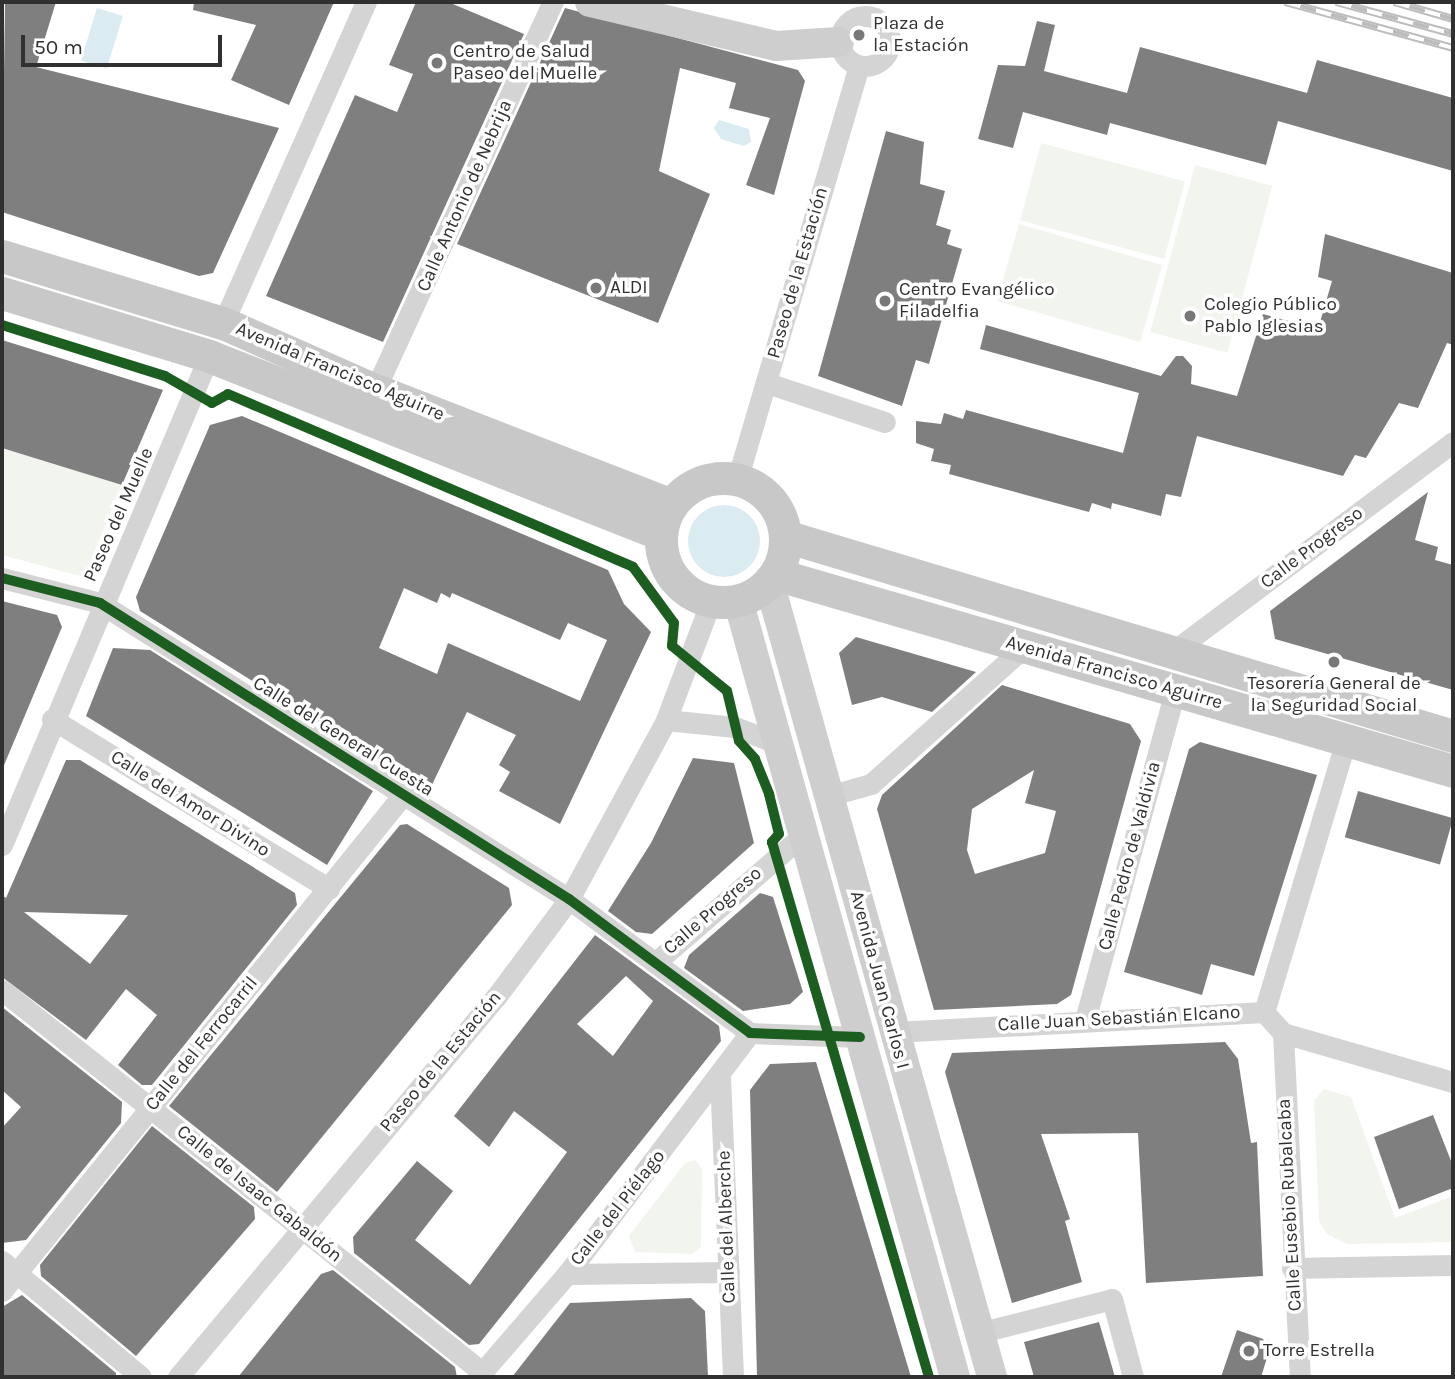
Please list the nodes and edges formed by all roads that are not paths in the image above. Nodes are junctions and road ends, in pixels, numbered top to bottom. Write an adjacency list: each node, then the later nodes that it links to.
1 (366, 2): 8 (street)
2 (553, 2): 11 (street, Calle Antonio de Nebrija)
3 (590, 2): 4 (street)
4 (839, 42): 5 (street); 5 (street)
5 (859, 66): 10 (street, Paseo de la Estación)
6 (2, 256): 8 (main road, Avenida Francisco Aguirre)
7 (2, 293): 9 (main road, Avenida Francisco Aguirre)
8 (223, 323): 11 (main road, Avenida Francisco Aguirre)
9 (208, 356): 15 (main road, Avenida Francisco Aguirre); 20 (street, Paseo del Muelle)
10 (767, 383): 12 (street); 14 (street, Paseo de la Estación)
11 (375, 390): 15 (main road, Avenida Francisco Aguirre)
12 (885, 422)
13 (1453, 442): 22 (street, Calle Progreso)
14 (737, 480): 15 (main road); 16 (main road)
15 (666, 520): 19 (main road)
16 (785, 536): 18 (main road); 22 (main road, Avenida Francisco Aguirre)
17 (2, 578): 20 (street, Calle del General Cuesta)
18 (772, 578): 19 (main road); 21 (main road, Avenida Francisco Aguirre); 31 (street, Avenida Juan Carlos I)
19 (725, 601): 25 (street, Paseo de la Estación); 28 (street, Avenida Juan Carlos I)
20 (100, 603): 24 (street, Paseo del Muelle); 30 (street, Calle del General Cuesta)
21 (1024, 647): 23 (main road, Avenida Francisco Aguirre); 31 (street)
22 (1171, 653): 26 (main road, Avenida Francisco Aguirre)
23 (1175, 692): 27 (main road, Avenida Francisco Aguirre); 39 (street, Calle Pedro de Valdivia)
24 (52, 719): 33 (street, Paseo del Muelle); 34 (street, Calle del Amor Divino)
25 (666, 720): 28 (street); 35 (street, Paseo de la Estación)
26 (1453, 736)
27 (1346, 740): 29 (main road, Avenida Francisco Aguirre); 38 (street)
28 (776, 743): 32 (street, Avenida Juan Carlos I)
29 (1453, 771)
30 (402, 796): 34 (street, Calle del Ferrocarril); 35 (street, Calle del General Cuesta)
31 (828, 796): 40 (street, Avenida Juan Carlos I)
32 (803, 835): 36 (street, Calle Progreso); 43 (street, Avenida Juan Carlos I)
33 (2, 845)
34 (329, 889): 46 (street, Calle del Ferrocarril)
35 (569, 899): 36 (street, Calle del General Cuesta); 47 (street, Paseo de la Estación)
36 (657, 961): 41 (street, Calle del General Cuesta)
37 (2, 989): 46 (street, Calle de Isaac Gabaldón)
38 (1264, 1012): 39 (street, Calle Juan Sebastián Elcano); 42 (street, Calle Juan Sebastián Elcano)
39 (1084, 1020): 40 (street, Calle Juan Sebastián Elcano)
40 (894, 1032): 54 (street, Avenida Juan Carlos I)
41 (750, 1033): 43 (street); 44 (street, Calle del Piélago)
42 (1283, 1033): 45 (street); 50 (street, Calle Eusebio Rubalcaba)
43 (860, 1037): 59 (street, Avenida Juan Carlos I)
44 (720, 1078): 51 (street, Calle del Alberche); 52 (street, Calle del Piélago)
45 (1453, 1082)
46 (150, 1107): 47 (street, Calle de Isaac Gabaldón); 49 (street, Calle del Ferrocarril)
47 (300, 1228): 55 (street, Calle de Isaac Gabaldón); 57 (street, Paseo de la Estación)
48 (1453, 1265): 50 (street)
49 (9, 1267): 53 (street, Calle del Ferrocarril); 56 (street)
50 (1292, 1268): 62 (street, Calle Eusebio Rubalcaba)
51 (729, 1272): 52 (street); 58 (street, Calle del Alberche)
52 (567, 1274): 55 (street, Calle del Piélago)
53 (2, 1292)
54 (978, 1333): 60 (street, Avenida Juan Carlos I); 61 (street)
55 (480, 1375)
56 (141, 1377)
57 (178, 1377)
58 (733, 1377)
59 (955, 1377)
60 (992, 1377)
61 (1133, 1377)
62 (1300, 1377)

